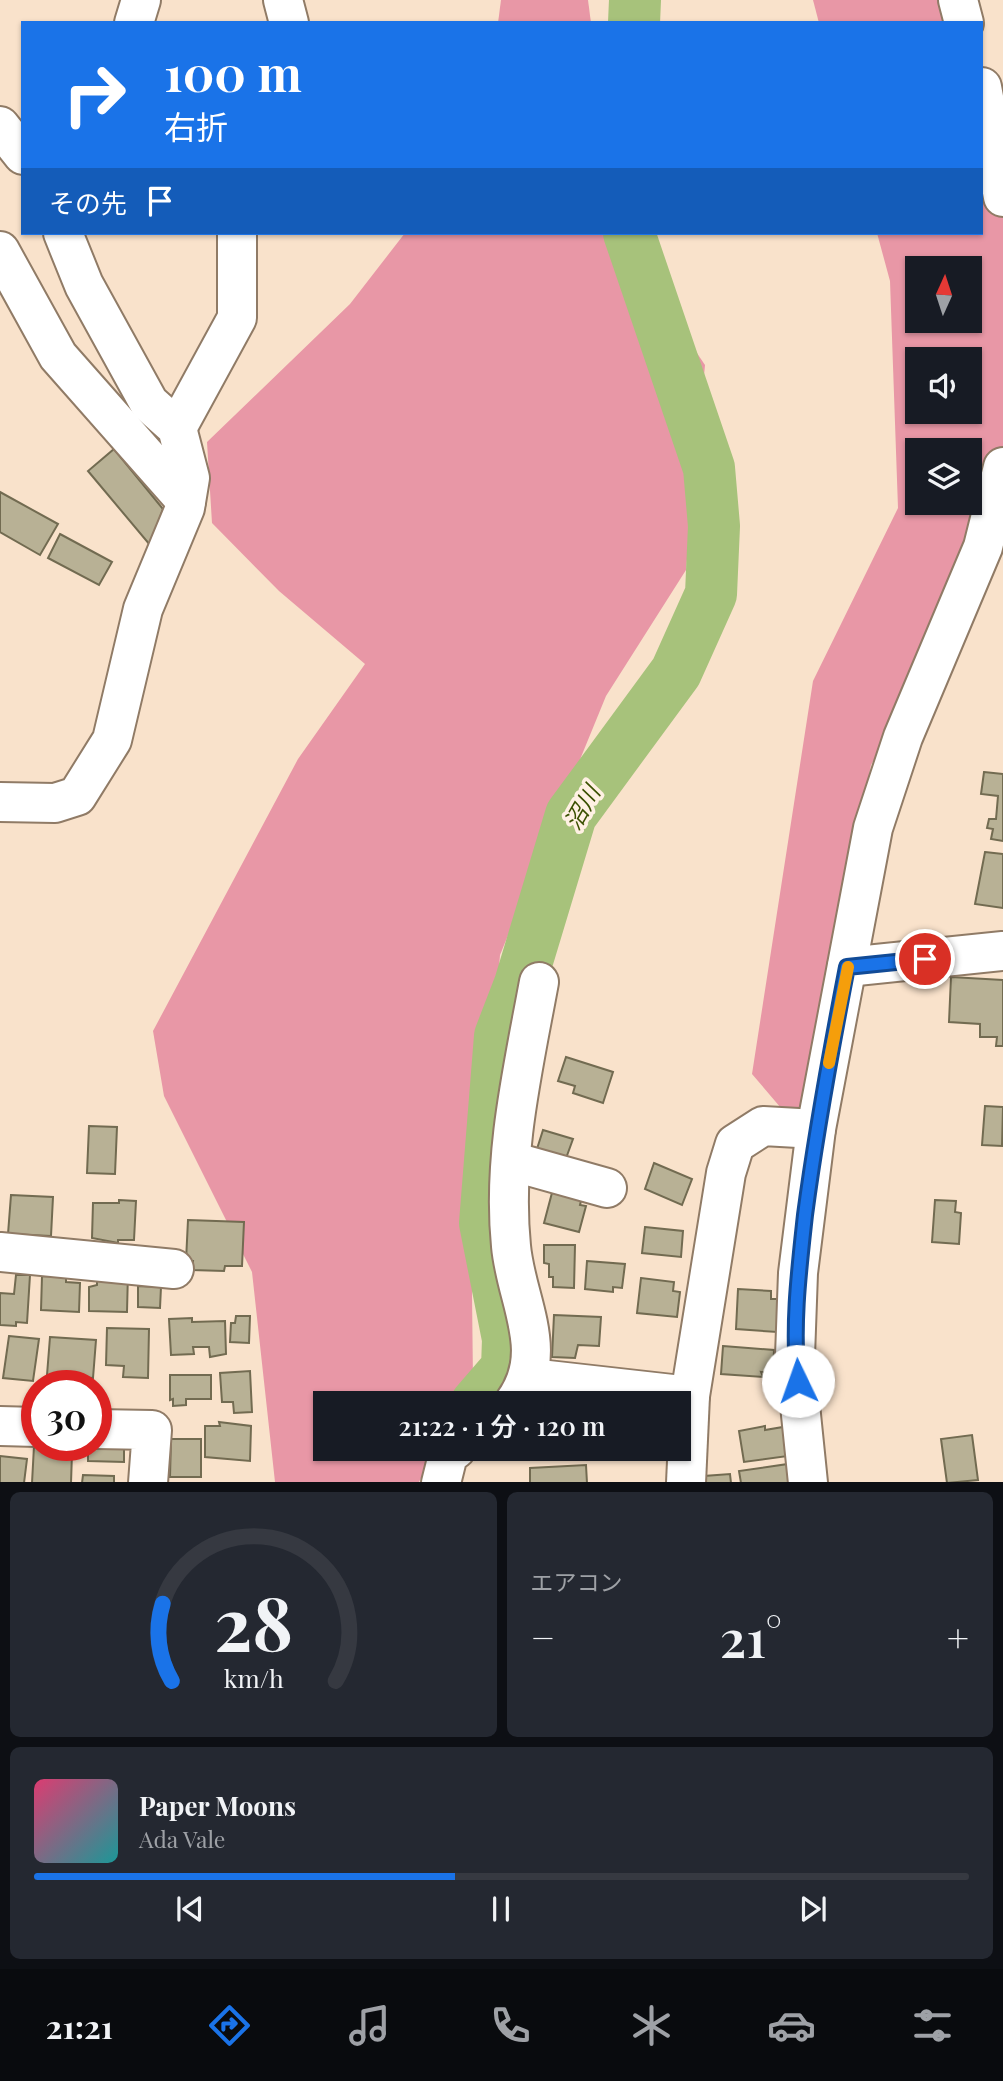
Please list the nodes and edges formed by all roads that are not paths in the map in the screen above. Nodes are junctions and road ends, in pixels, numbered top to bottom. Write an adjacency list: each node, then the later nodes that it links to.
1 (141, 0): 4 (street)
2 (283, 0): 5 (street)
3 (958, 0): 6 (street)
4 (135, 21)
5 (288, 21)
6 (963, 21)
7 (990, 107): 10 (street)
8 (0, 126): 9 (street)
9 (21, 152)
10 (1003, 197)
11 (63, 235): 14 (street)
12 (237, 235): 14 (street)
13 (0, 251): 16 (street)
14 (177, 428): 16 (street)
15 (1003, 467): 19 (street)
16 (186, 501): 17 (street)
17 (0, 802)
18 (1003, 951): 19 (street)
19 (847, 967): 21 (street)
20 (539, 982): 22 (street)
21 (816, 1129): 27 (street); 36 (street)
22 (511, 1161): 23 (street); 26 (street)
23 (607, 1188)
24 (0, 1252): 25 (street)
25 (174, 1269)
26 (521, 1391)
27 (691, 1391)
28 (0, 1426): 29 (street)
29 (21, 1427)
30 (112, 1429): 33 (street)
31 (446, 1461): 34 (street)
32 (687, 1461): 35 (street)
33 (148, 1482)
34 (441, 1482)
35 (686, 1482)
36 (808, 1482)

